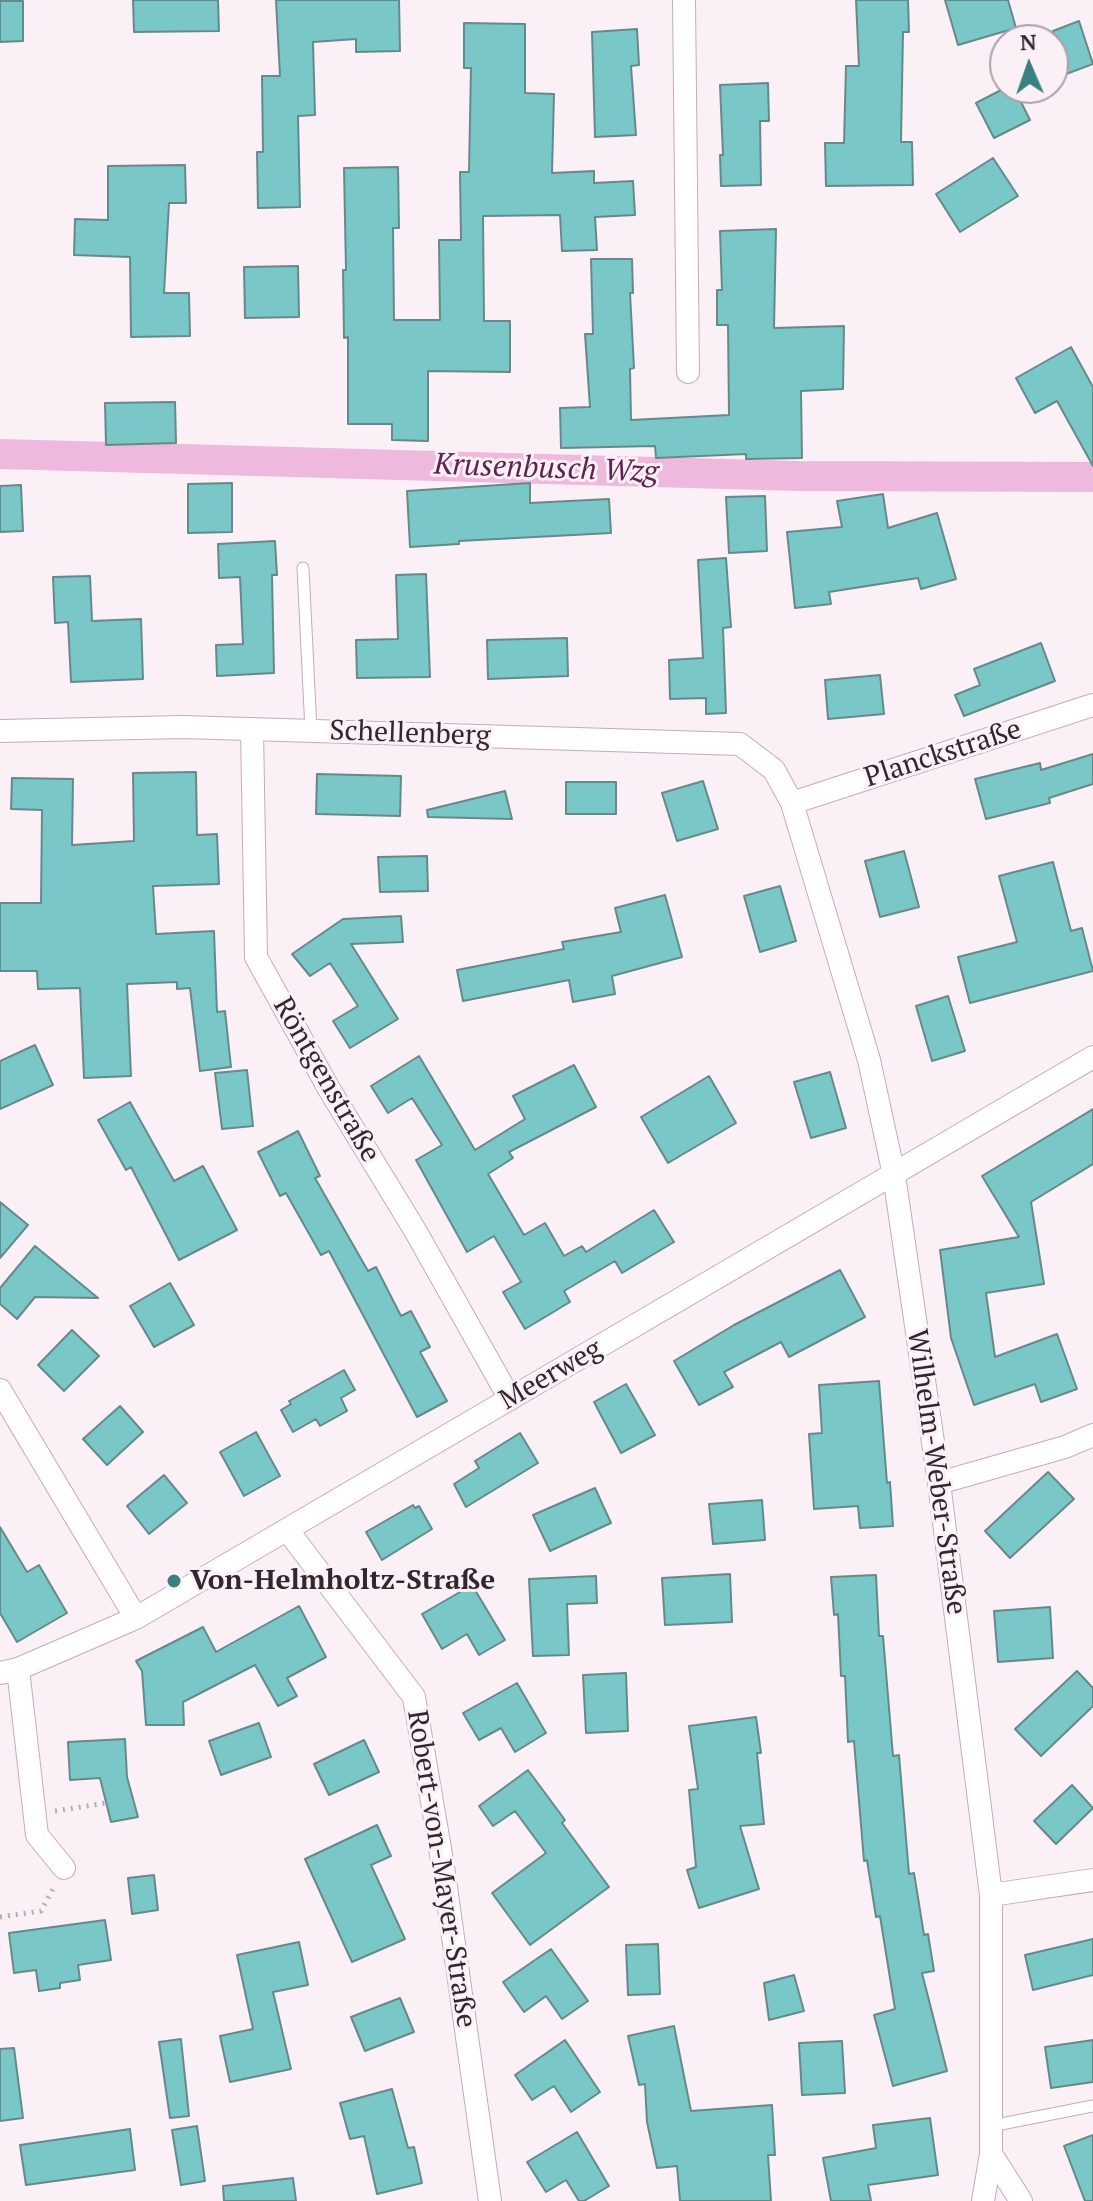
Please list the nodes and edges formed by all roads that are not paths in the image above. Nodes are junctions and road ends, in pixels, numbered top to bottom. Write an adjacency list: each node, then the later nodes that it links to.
1 (684, 0): 2 (street)
2 (688, 372)
3 (303, 568): 7 (lane)
4 (1093, 705): 8 (street, Planckstraße)
5 (252, 729): 6 (street, Schellenberg); 7 (street, Schellenberg); 12 (street, Röntgenstraße)
6 (0, 731)
7 (311, 731): 8 (street, Schellenberg)
8 (792, 803): 10 (street, Wilhelm-Weber-Straße)
9 (1093, 1057): 10 (street, Meerweg)
10 (894, 1175): 12 (street, Meerweg); 14 (street, Wilhelm-Weber-Straße)
11 (0, 1390): 16 (street)
12 (510, 1399): 15 (street, Meerweg)
13 (1093, 1435): 14 (street)
14 (939, 1483): 20 (street, Wilhelm-Weber-Straße)
15 (288, 1531): 16 (street, Meerweg); 24 (street, Robert-von-Mayer-Straße)
16 (136, 1618): 17 (street, Meerweg)
17 (9, 1671): 18 (street)
18 (64, 1868)
19 (1093, 1880): 20 (street)
20 (991, 1895): 22 (street, Wilhelm-Weber-Straße)
21 (1093, 2106): 22 (lane)
22 (991, 2126): 23 (street, Wilhelm-Weber-Straße)
23 (991, 2154): 25 (street, Wilhelm-Weber-Straße); 26 (street)
24 (490, 2201)
25 (983, 2201)
26 (1021, 2201)

